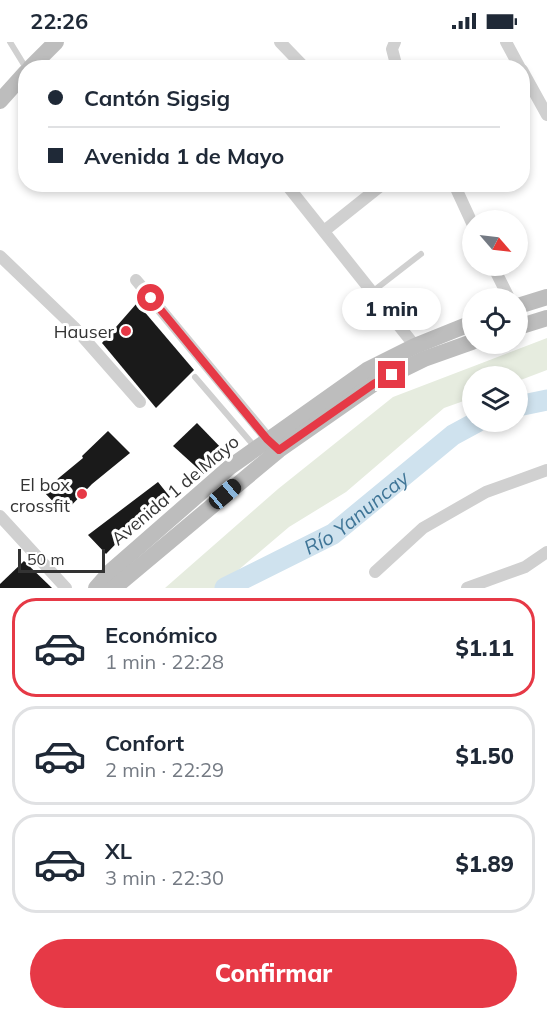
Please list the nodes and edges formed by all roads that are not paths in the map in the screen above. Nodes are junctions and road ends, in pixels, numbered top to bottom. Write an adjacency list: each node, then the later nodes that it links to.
1 (10, 42): 6 (lane)
2 (56, 42): 7 (main road)
3 (280, 42): 8 (street)
4 (395, 42): 9 (street)
5 (506, 42): 10 (street)
6 (21, 60)
7 (37, 60)
8 (297, 60)
9 (395, 60)
10 (516, 60)
11 (18, 80): 13 (main road)
12 (530, 85): 14 (street)
13 (0, 101)
14 (547, 115)
15 (292, 192): 19 (street)
16 (373, 192): 19 (street)
17 (458, 192): 18 (street)
18 (466, 210)
19 (324, 231): 23 (street)
20 (421, 254): 23 (lane)
21 (0, 256): 32 (street)
22 (136, 280): 33 (street)
23 (370, 293): 29 (street)
24 (547, 297): 25 (main road)
25 (528, 303)
26 (547, 318): 27 (main road)
27 (528, 324)
28 (462, 327): 29 (main road, Avenida 1 de Mayo)
29 (415, 346): 33 (main road, Avenida 1 de Mayo)
30 (462, 346): 33 (main road, Avenida 1 de Mayo)
31 (195, 377): 33 (lane)
32 (140, 402)
33 (267, 446): 39 (main road, Avenida 1 de Mayo); 40 (main road, Avenida 1 de Mayo)
34 (547, 470): 37 (street)
35 (0, 516): 38 (street)
36 (547, 552): 41 (street)
37 (375, 572)
38 (66, 588)
39 (96, 588)
40 (114, 588)
41 (467, 588)

